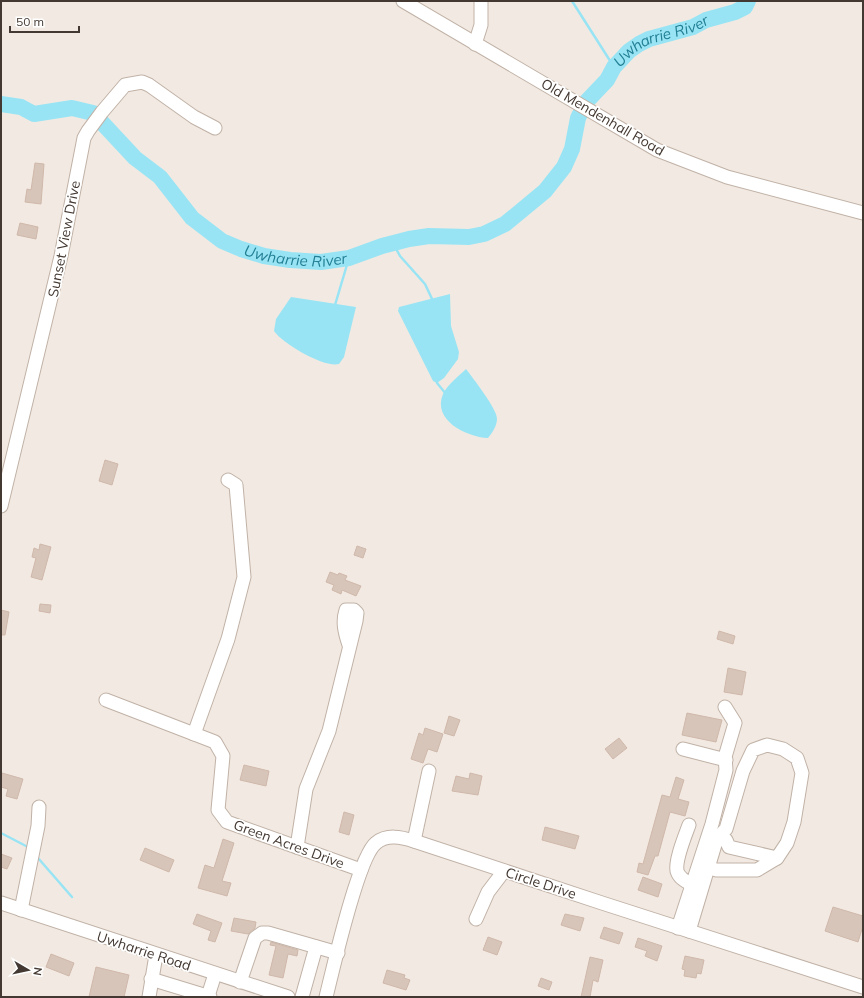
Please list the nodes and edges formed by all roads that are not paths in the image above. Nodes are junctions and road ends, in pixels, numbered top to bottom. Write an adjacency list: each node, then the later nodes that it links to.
1 (402, 1): 3 (street, Old Mendenhall Road)
2 (481, 1): 3 (street)
3 (476, 44): 5 (street, Old Mendenhall Road)
4 (214, 128): 7 (street, Sunset View Drive)
5 (863, 213)
6 (228, 480): 11 (street)
7 (1, 506)
8 (349, 645): 19 (street)
9 (106, 700): 11 (street, Green Acres Drive)
10 (725, 707): 13 (street)
11 (194, 734): 19 (street, Green Acres Drive)
12 (683, 749): 13 (street)
13 (726, 760): 24 (street)
14 (429, 771): 18 (street)
15 (39, 807): 26 (street)
16 (689, 824): 24 (street)
17 (717, 838): 20 (street); 20 (street); 21 (street)
18 (414, 840): 22 (street, Circle Drive); 23 (street, Circle Drive)
19 (297, 847): 22 (street, Green Acres Drive)
20 (777, 858): 21 (street)
21 (708, 867): 28 (street)
22 (360, 870): 30 (street, Circle Drive)
23 (504, 871): 27 (street); 28 (street, Circle Drive)
24 (691, 887): 28 (street)
25 (1, 903): 26 (street, Uwharrie Road)
26 (21, 910): 31 (street, Uwharrie Road)
27 (476, 919)
28 (684, 929): 35 (street, Circle Drive)
29 (316, 947): 30 (street); 34 (street); 40 (street)
30 (338, 953): 41 (street, Circle Drive)
31 (156, 955): 32 (street, Uwharrie Road); 33 (street)
32 (215, 974): 34 (street, Uwharrie Road); 38 (street)
33 (151, 979): 37 (street); 38 (street)
34 (240, 982): 36 (street, Uwharrie Road)
35 (863, 987)
36 (262, 993): 39 (street, Uwharrie Road)
37 (149, 997)
38 (209, 997)
39 (288, 997)
40 (302, 997)
41 (326, 997)

